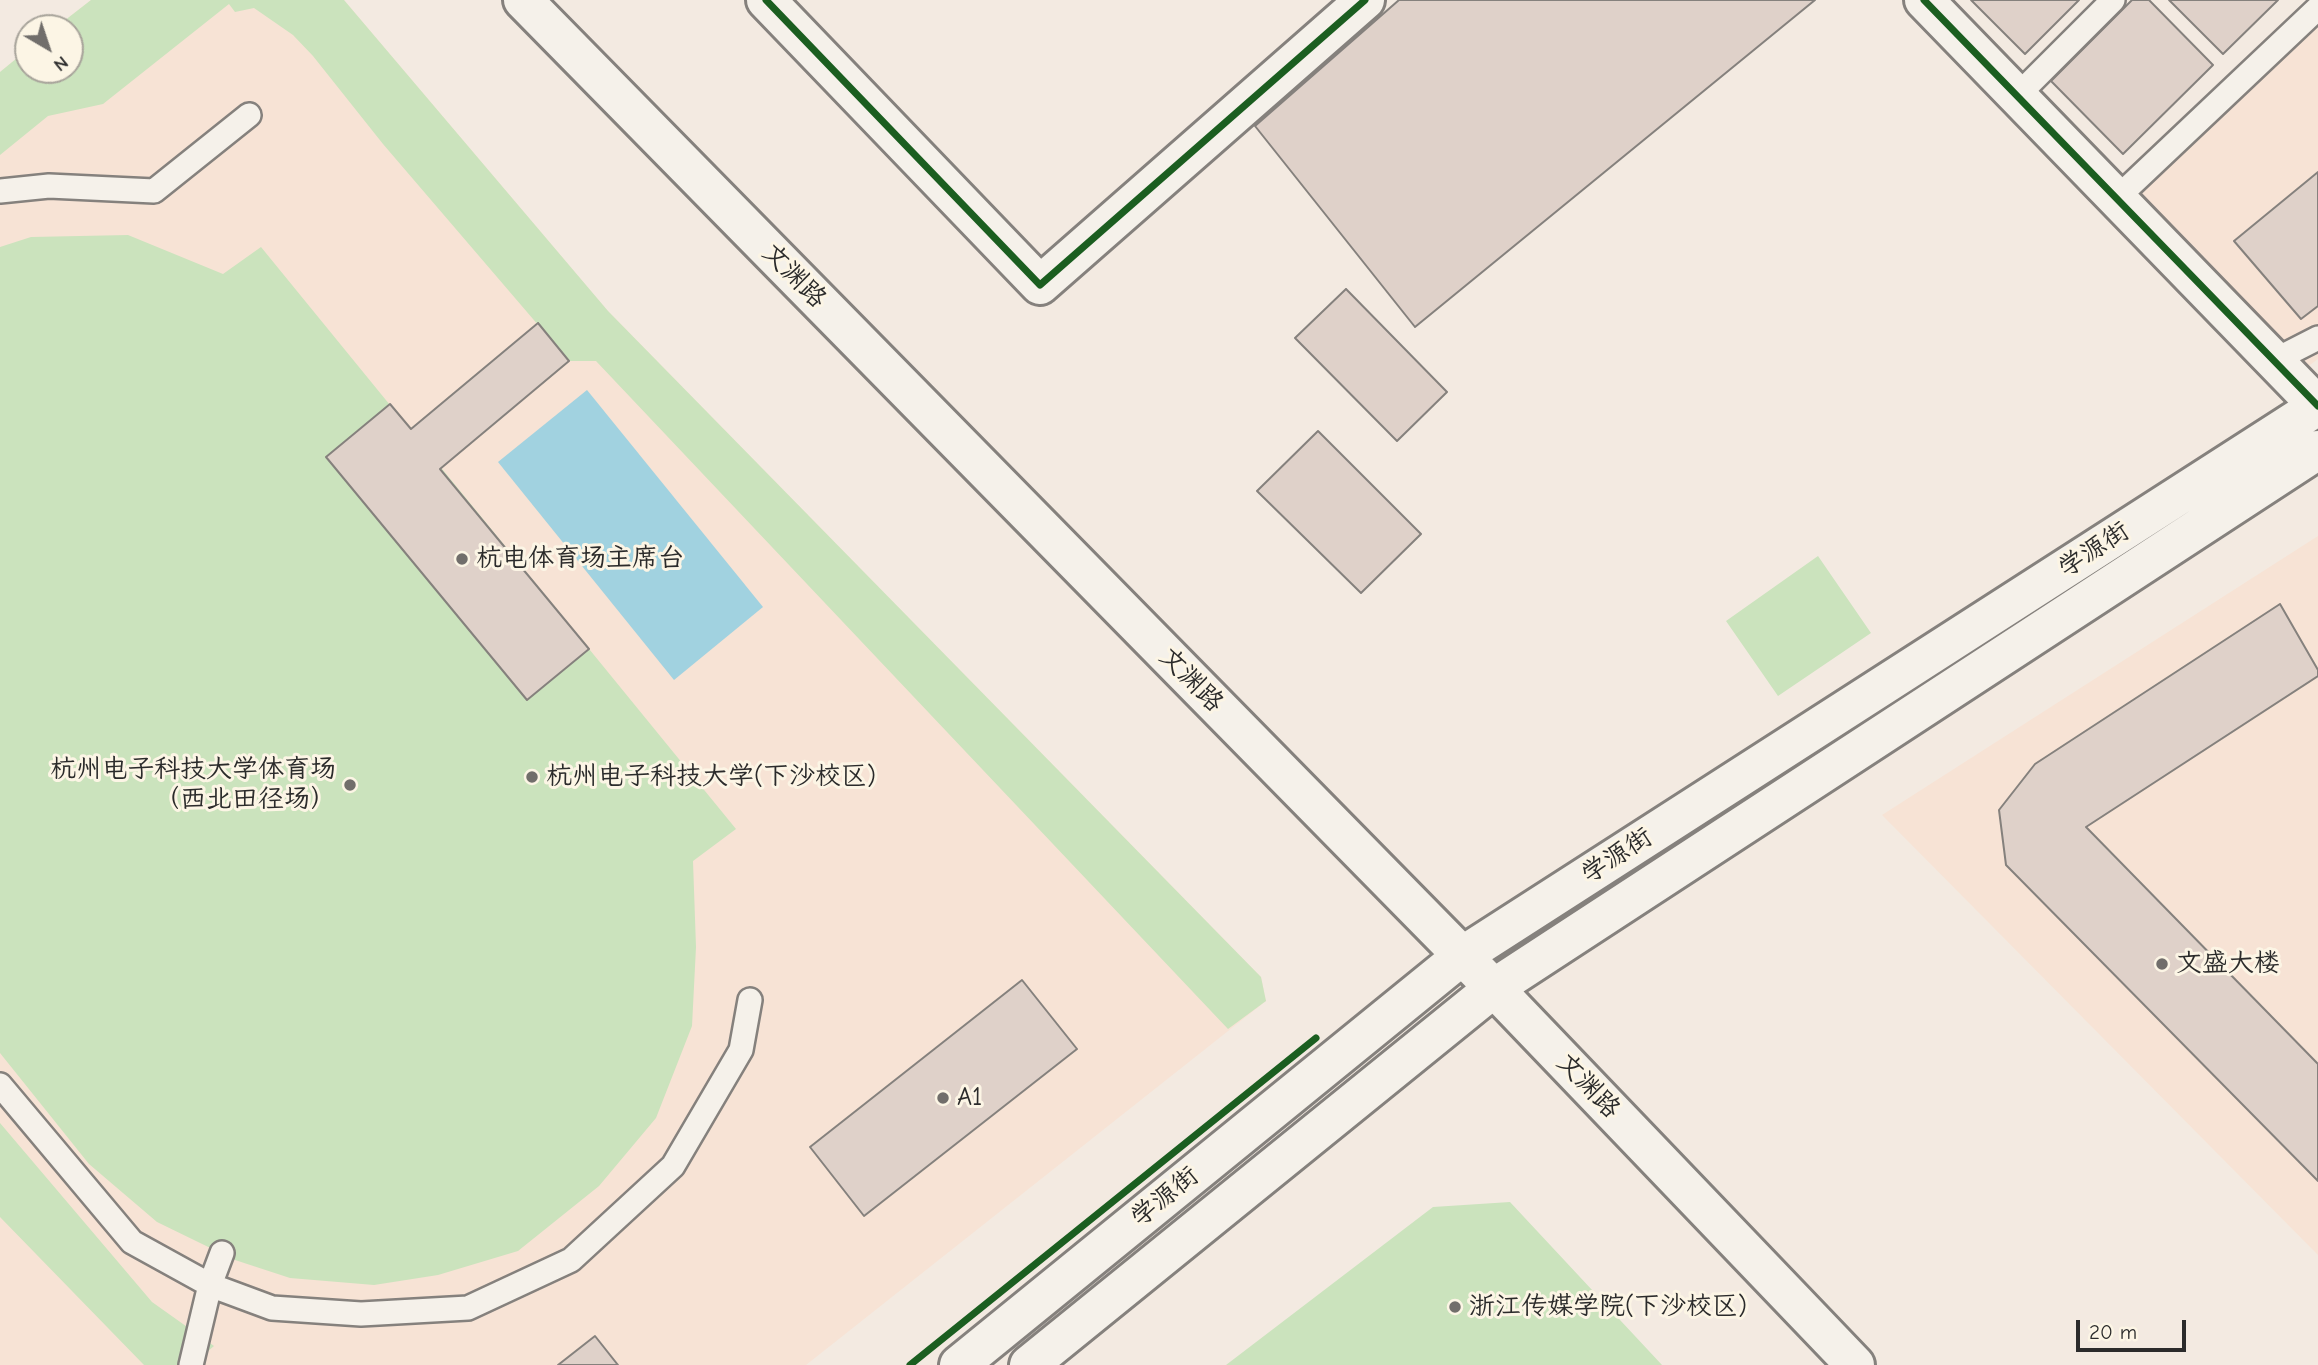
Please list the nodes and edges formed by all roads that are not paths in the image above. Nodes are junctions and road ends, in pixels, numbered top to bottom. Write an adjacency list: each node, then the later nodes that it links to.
1 (523, 0): 15 (main road, 文渊路)
2 (766, 0): 3 (main road)
3 (1365, 0)
4 (1924, 0): 7 (main road)
5 (2113, 0): 7 (lane)
6 (2318, 8): 10 (lane)
7 (2017, 96): 10 (main road)
8 (249, 115): 9 (lane)
9 (0, 191)
10 (2117, 198): 12 (main road)
11 (2318, 338): 12 (lane)
12 (2275, 360): 13 (main road)
13 (2318, 406): 15 (main road, 学源街)
14 (2318, 450): 16 (main road, 学源街)
15 (1462, 956): 16 (main road, 文渊路); 22 (main road, 学源街)
16 (1494, 989): 23 (main road, 学源街); 24 (main road, 文渊路)
17 (750, 1000): 20 (lane)
18 (0, 1085): 20 (lane)
19 (222, 1253): 20 (lane)
20 (210, 1284): 21 (lane)
21 (191, 1365)
22 (959, 1365)
23 (1029, 1365)
24 (1855, 1365)

